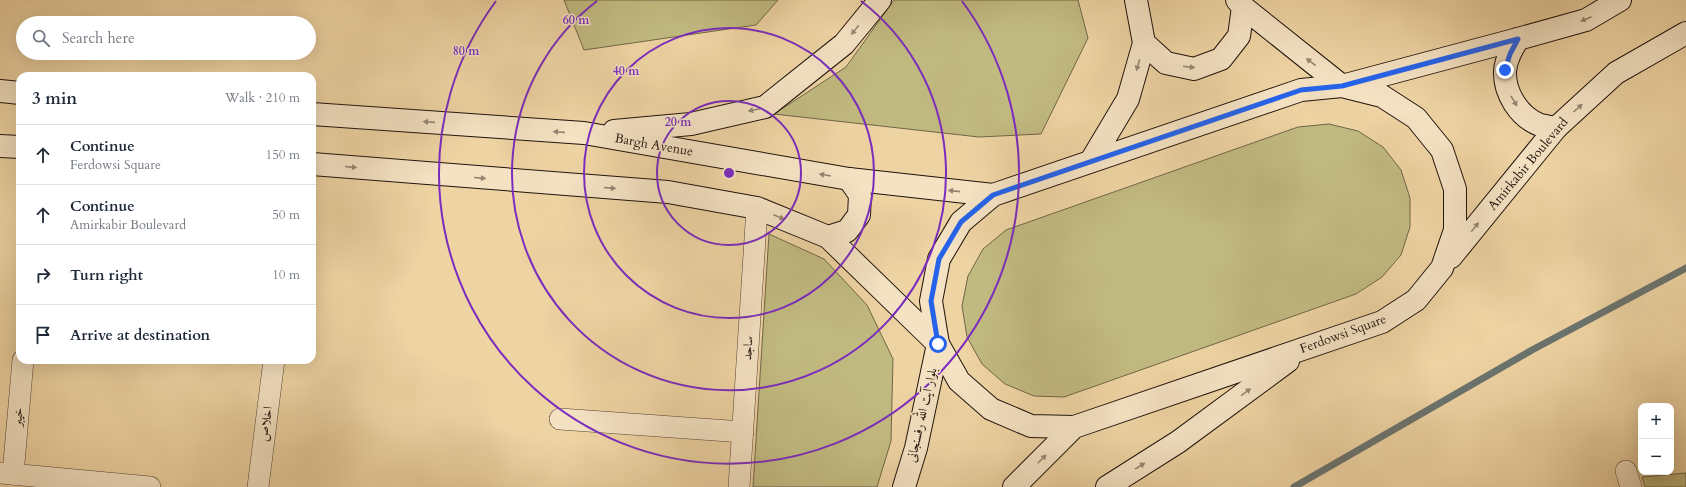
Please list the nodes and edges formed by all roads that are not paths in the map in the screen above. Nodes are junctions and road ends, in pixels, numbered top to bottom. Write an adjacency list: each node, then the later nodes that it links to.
1 (880, 0): 13 (main road, one-way to 13)
2 (1136, 0): 7 (main road)
3 (1620, 0): 6 (main road, one-way to 6)
4 (1240, 4): 7 (main road, one-way to 4); 8 (main road, one-way to 4)
5 (1686, 33): 12 (main road, Amirkabir Boulevard, one-way to 5)
6 (1518, 39): 8 (main road); 12 (main road, one-way to 12)
7 (1144, 43): 16 (main road, one-way to 16)
8 (1342, 86): 16 (main road, Ferdowsi Square); 22 (main road, Ferdowsi Square)
9 (0, 91): 10 (main road)
10 (16, 93)
11 (316, 114): 13 (main road, Bargh Avenue, one-way to 11)
12 (1556, 128): 22 (main road, Amirkabir Boulevard, one-way to 12)
13 (584, 134): 18 (main road, Bargh Avenue, one-way to 13)
14 (0, 146): 15 (main road)
15 (16, 147)
16 (1091, 161): 19 (main road, Ferdowsi Square)
17 (316, 164): 20 (main road, one-way to 20)
18 (849, 179): 19 (main road, Bargh Avenue, one-way to 18); 21 (main road)
19 (993, 195): 23 (main road, Ferdowsi Square)
20 (757, 208): 21 (main road, one-way to 21); 29 (street, ساجد)
21 (828, 237): 23 (main road)
22 (1442, 268): 24 (main road, Ferdowsi Square)
23 (938, 344): 28 (main road, Ferdowsi Square); 34 (main road, بلوار آیت الله رفسنجانی)
24 (1306, 348): 28 (main road, Ferdowsi Square); 36 (main road, one-way to 24)
25 (22, 364): 30 (street, خیبر)
26 (273, 364): 32 (street, اخلاص)
27 (560, 419): 29 (street)
28 (1074, 427): 35 (main road, one-way to 28)
29 (743, 432): 33 (street, ساجد)
30 (6, 474): 31 (street)
31 (150, 487)
32 (258, 487)
33 (739, 487)
34 (904, 487)
35 (1014, 487)
36 (1107, 487)

